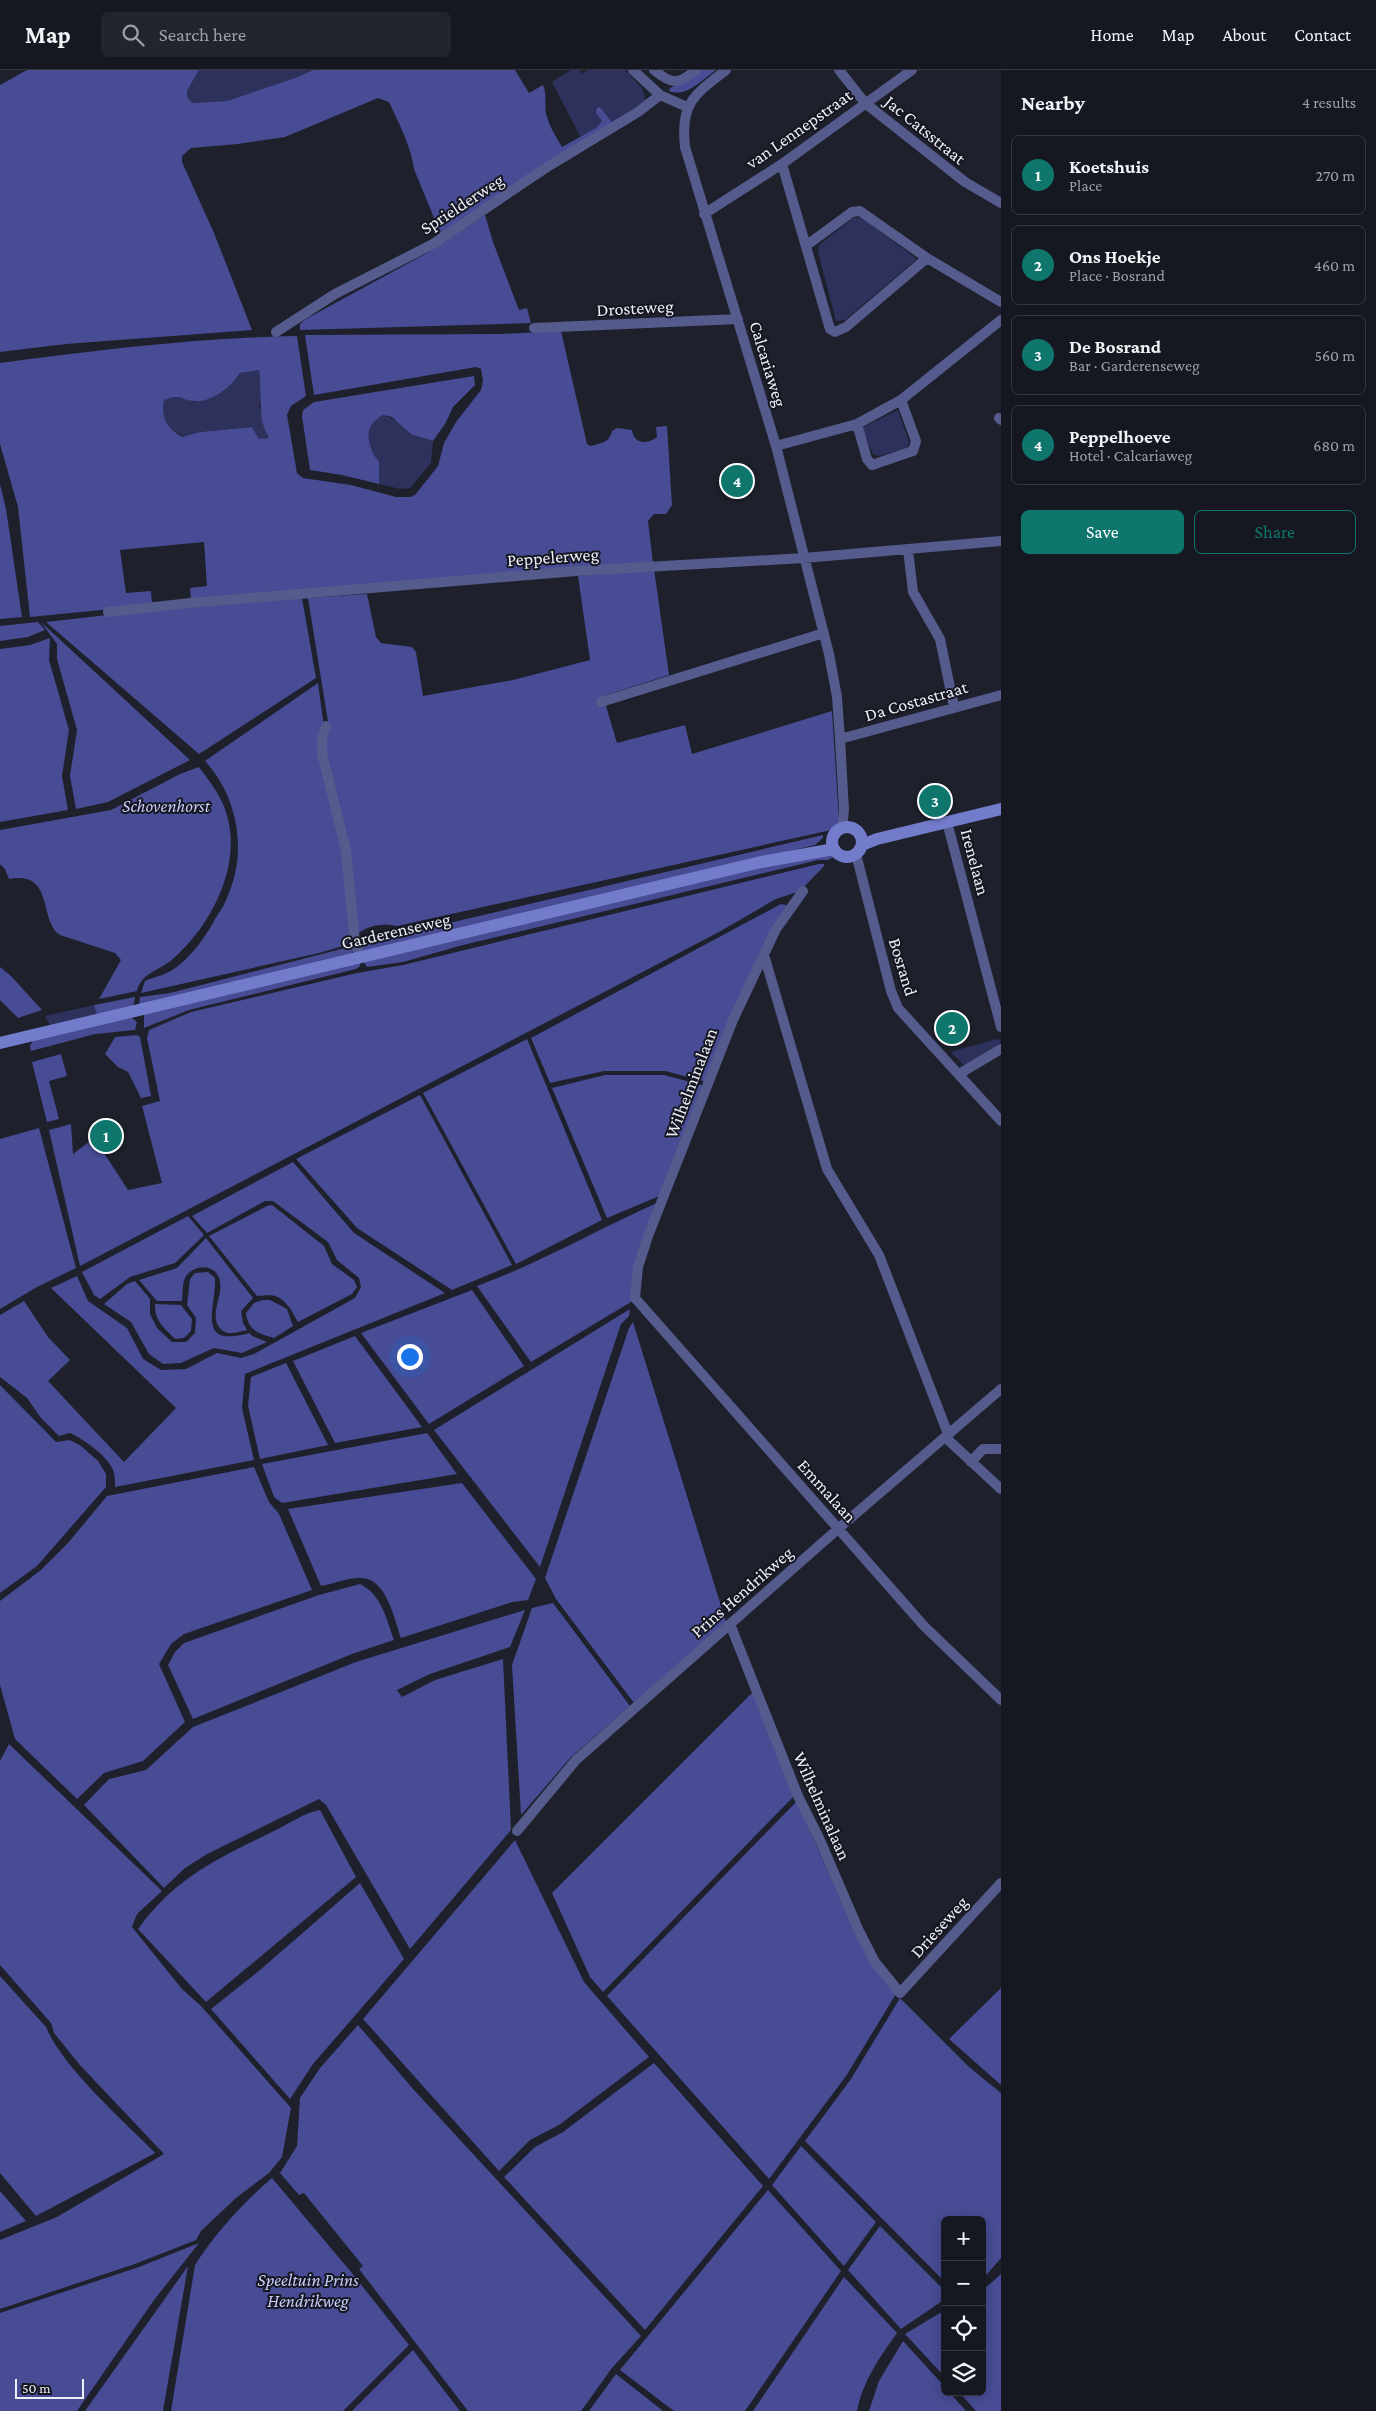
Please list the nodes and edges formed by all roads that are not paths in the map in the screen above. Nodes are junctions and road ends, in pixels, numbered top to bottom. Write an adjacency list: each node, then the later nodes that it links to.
1 (633, 70): 7 (street)
2 (654, 70): 3 (street)
3 (696, 70)
4 (726, 70): 9 (street)
5 (839, 70): 8 (street, Jac Catsstraat)
6 (912, 70): 8 (street, van Lennepstraat)
7 (660, 95): 9 (street); 19 (street, Sprielderweg)
8 (865, 103): 10 (street, van Lennepstraat); 11 (street, Jac Catsstraat)
9 (687, 107): 12 (street, Calcariaweg)
10 (782, 164): 12 (street, van Lennepstraat); 13 (street)
11 (1001, 203)
12 (704, 214): 16 (street, Calcariaweg)
13 (807, 245): 14 (street); 14 (street)
14 (927, 258): 15 (street)
15 (1001, 302)
16 (738, 319): 18 (street, Drosteweg); 22 (street, Calcariaweg)
17 (1001, 320): 20 (street)
18 (534, 328)
19 (276, 332)
20 (901, 400): 21 (street); 21 (street)
21 (857, 424): 22 (street)
22 (776, 446): 25 (street, Calcariaweg)
23 (1001, 541): 24 (street, Peppelerweg)
24 (908, 550): 25 (street, Peppelerweg); 30 (street)
25 (804, 558): 26 (street, Peppelerweg); 27 (street, Calcariaweg)
26 (108, 612)
27 (824, 633): 29 (street); 32 (street, Calcariaweg)
28 (1001, 696): 30 (street, Da Costastraat)
29 (601, 702)
30 (954, 706): 32 (street, Da Costastraat)
31 (326, 726): 40 (street)
32 (840, 739): 35 (street, Calcariaweg)
33 (1001, 809): 34 (main road)
34 (947, 822): 37 (main road); 41 (street, Irenelaan)
35 (847, 828): 36 (main road); 37 (main road)
36 (834, 846): 37 (main road); 40 (main road, Garderenseweg)
37 (857, 849): 44 (street, Bosrand)
38 (803, 891): 39 (street, Wilhelminalaan)
39 (764, 955): 46 (street, Wilhelminalaan); 48 (street)
40 (360, 957): 42 (main road, Garderenseweg)
41 (1001, 1027)
42 (0, 1043)
43 (1001, 1049): 44 (street)
44 (959, 1074): 45 (street, Bosrand)
45 (1001, 1121)
46 (634, 1298): 52 (street, Emmalaan)
47 (1001, 1390): 48 (street, Prins Hendrikweg)
48 (946, 1436): 50 (street); 52 (street, Prins Hendrikweg)
49 (1001, 1449): 50 (street)
50 (971, 1462): 51 (street)
51 (1001, 1489)
52 (839, 1528): 53 (street, Prins Hendrikweg); 54 (street, Emmalaan)
53 (730, 1624): 55 (street, Prins Hendrikweg); 57 (street, Wilhelminalaan)
54 (1001, 1700)
55 (517, 1831)
56 (1001, 1883): 57 (street, Drieseweg)
57 (900, 1993)

